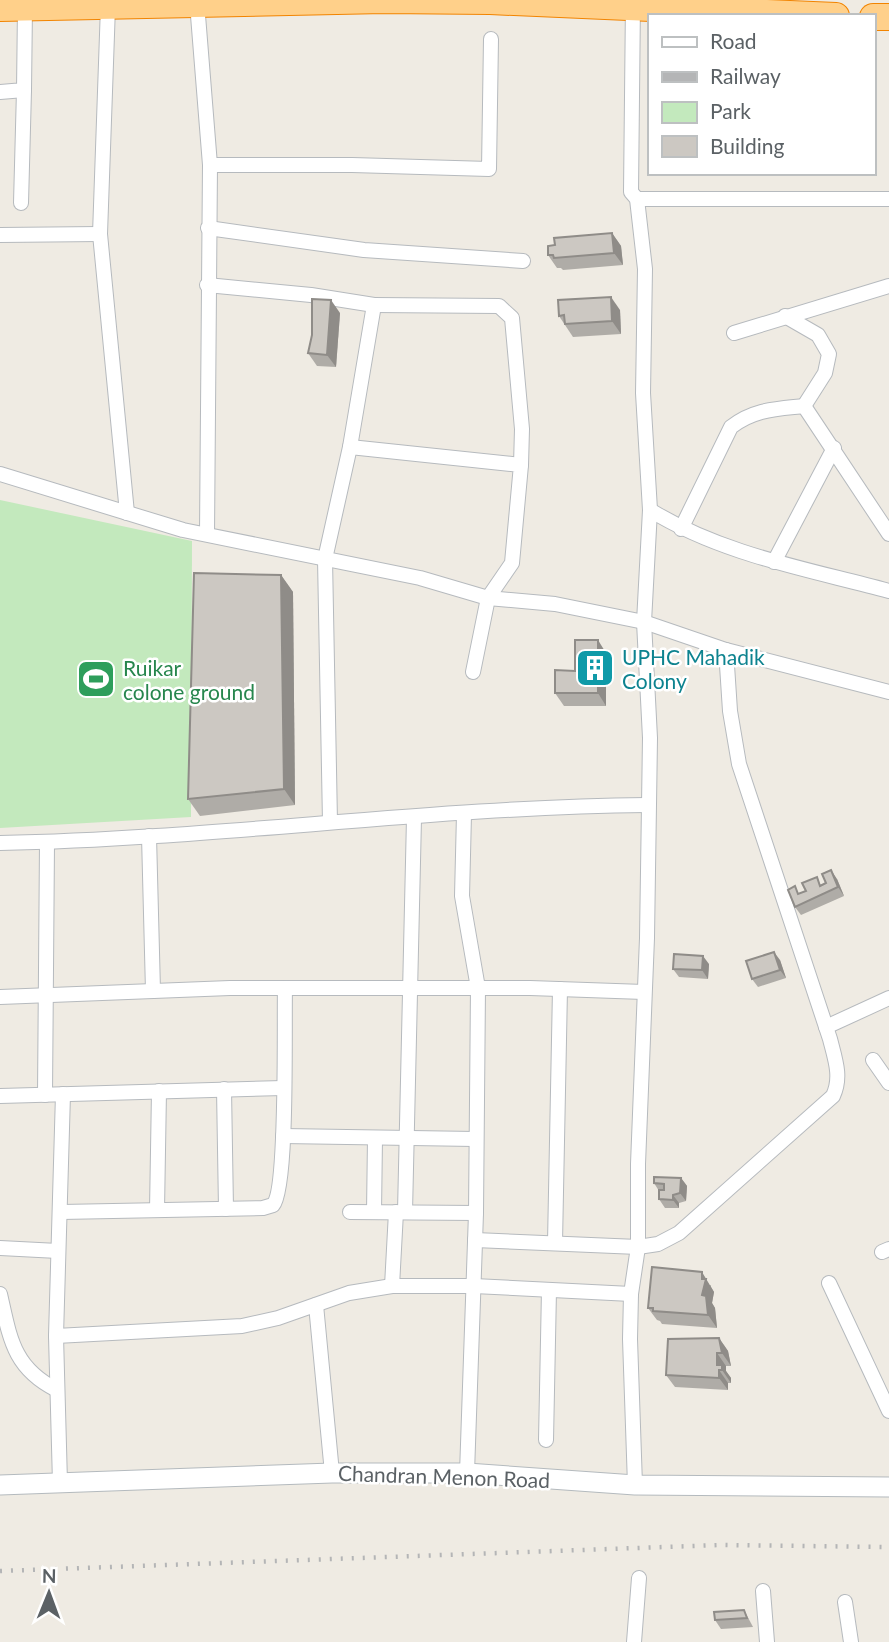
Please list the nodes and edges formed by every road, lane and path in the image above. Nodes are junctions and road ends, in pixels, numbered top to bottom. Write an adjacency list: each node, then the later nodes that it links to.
1 (197, 3): 2 (highway); 3 (highway); 9 (street)
2 (633, 4): 5 (highway); 10 (street)
3 (108, 6): 4 (highway); 14 (street)
4 (12, 8): 7 (street)
5 (802, 14)
6 (491, 39): 9 (street)
7 (23, 90): 8 (street); 12 (street)
8 (0, 92)
9 (210, 165): 13 (street)
10 (636, 199): 11 (street); 27 (street)
11 (889, 199)
12 (21, 203)
13 (208, 228): 16 (street); 17 (street)
14 (100, 234): 15 (street); 28 (street)
15 (0, 235)
16 (523, 261)
17 (207, 285): 19 (street); 30 (street)
18 (889, 286): 20 (street)
19 (374, 305): 23 (street); 25 (street)
20 (785, 316): 21 (street); 22 (street)
21 (734, 333)
22 (804, 407): 24 (street); 29 (street)
23 (350, 447): 25 (street); 32 (street)
24 (834, 448): 31 (street); 33 (street)
25 (521, 465): 35 (street)
26 (0, 474): 28 (street)
27 (650, 510): 29 (street); 36 (street)
28 (127, 513): 30 (street)
29 (681, 529): 33 (street)
30 (207, 534): 32 (street)
31 (889, 534)
32 (325, 559): 35 (street); 43 (street)
33 (774, 562): 34 (street)
34 (889, 591)
35 (488, 598): 36 (street); 38 (street)
36 (644, 622): 37 (street); 40 (street)
37 (726, 650): 39 (street); 56 (street)
38 (473, 672)
39 (889, 692)
40 (647, 805): 41 (street); 52 (street)
41 (464, 814): 42 (street); 49 (street)
42 (414, 818): 43 (street); 48 (street)
43 (330, 822): 44 (street)
44 (149, 836): 46 (street); 51 (street)
45 (0, 843): 46 (street)
46 (47, 843): 53 (street)
47 (285, 988): 48 (street); 51 (street); 59 (street)
48 (408, 988): 49 (street); 67 (street)
49 (478, 988): 50 (street); 68 (street)
50 (560, 989): 52 (street); 77 (street)
51 (153, 991): 53 (street)
52 (644, 992): 78 (street)
53 (47, 995): 54 (street); 63 (street)
54 (0, 997)
55 (889, 998): 56 (street)
56 (826, 1027): 78 (street)
57 (873, 1060): 58 (street)
58 (889, 1083)
59 (283, 1088): 60 (street); 65 (street)
60 (224, 1089): 61 (street); 69 (street)
61 (159, 1091): 62 (street); 70 (street)
62 (63, 1094): 63 (street); 71 (street)
63 (45, 1095): 64 (street)
64 (0, 1096)
65 (283, 1136): 66 (street); 69 (street)
66 (375, 1138): 67 (street); 73 (street)
67 (406, 1138): 68 (street); 74 (street)
68 (475, 1139): 75 (street)
69 (226, 1209): 70 (street)
70 (158, 1210): 71 (street)
71 (61, 1212): 80 (street)
72 (350, 1212): 73 (street)
73 (374, 1212): 74 (street)
74 (400, 1212): 75 (street); 82 (street)
75 (476, 1213): 76 (street)
76 (475, 1240): 77 (street); 83 (street)
77 (555, 1243): 78 (street)
78 (638, 1247): 86 (street)
79 (0, 1248): 80 (street)
80 (58, 1251): 88 (street)
81 (829, 1283): 90 (street)
82 (392, 1286): 83 (street); 87 (street)
83 (474, 1286): 84 (street); 93 (street)
84 (549, 1290): 86 (street); 91 (street)
85 (0, 1294): 89 (street)
86 (631, 1294): 96 (street)
87 (316, 1305): 88 (street); 92 (street)
88 (56, 1336): 89 (street)
89 (57, 1390): 94 (street)
90 (889, 1411)
91 (546, 1440)
92 (332, 1472): 93 (street, Chandran Menon Road); 94 (street, Chandran Menon Road)
93 (467, 1473): 96 (street, Chandran Menon Road)
94 (60, 1483): 95 (street, Chandran Menon Road)
95 (0, 1485)
96 (635, 1485): 97 (street, Chandran Menon Road)
97 (889, 1487)
98 (639, 1578): 101 (street)
99 (763, 1591): 102 (street)
100 (845, 1602): 103 (street)
101 (634, 1642)
102 (768, 1642)
103 (851, 1642)

